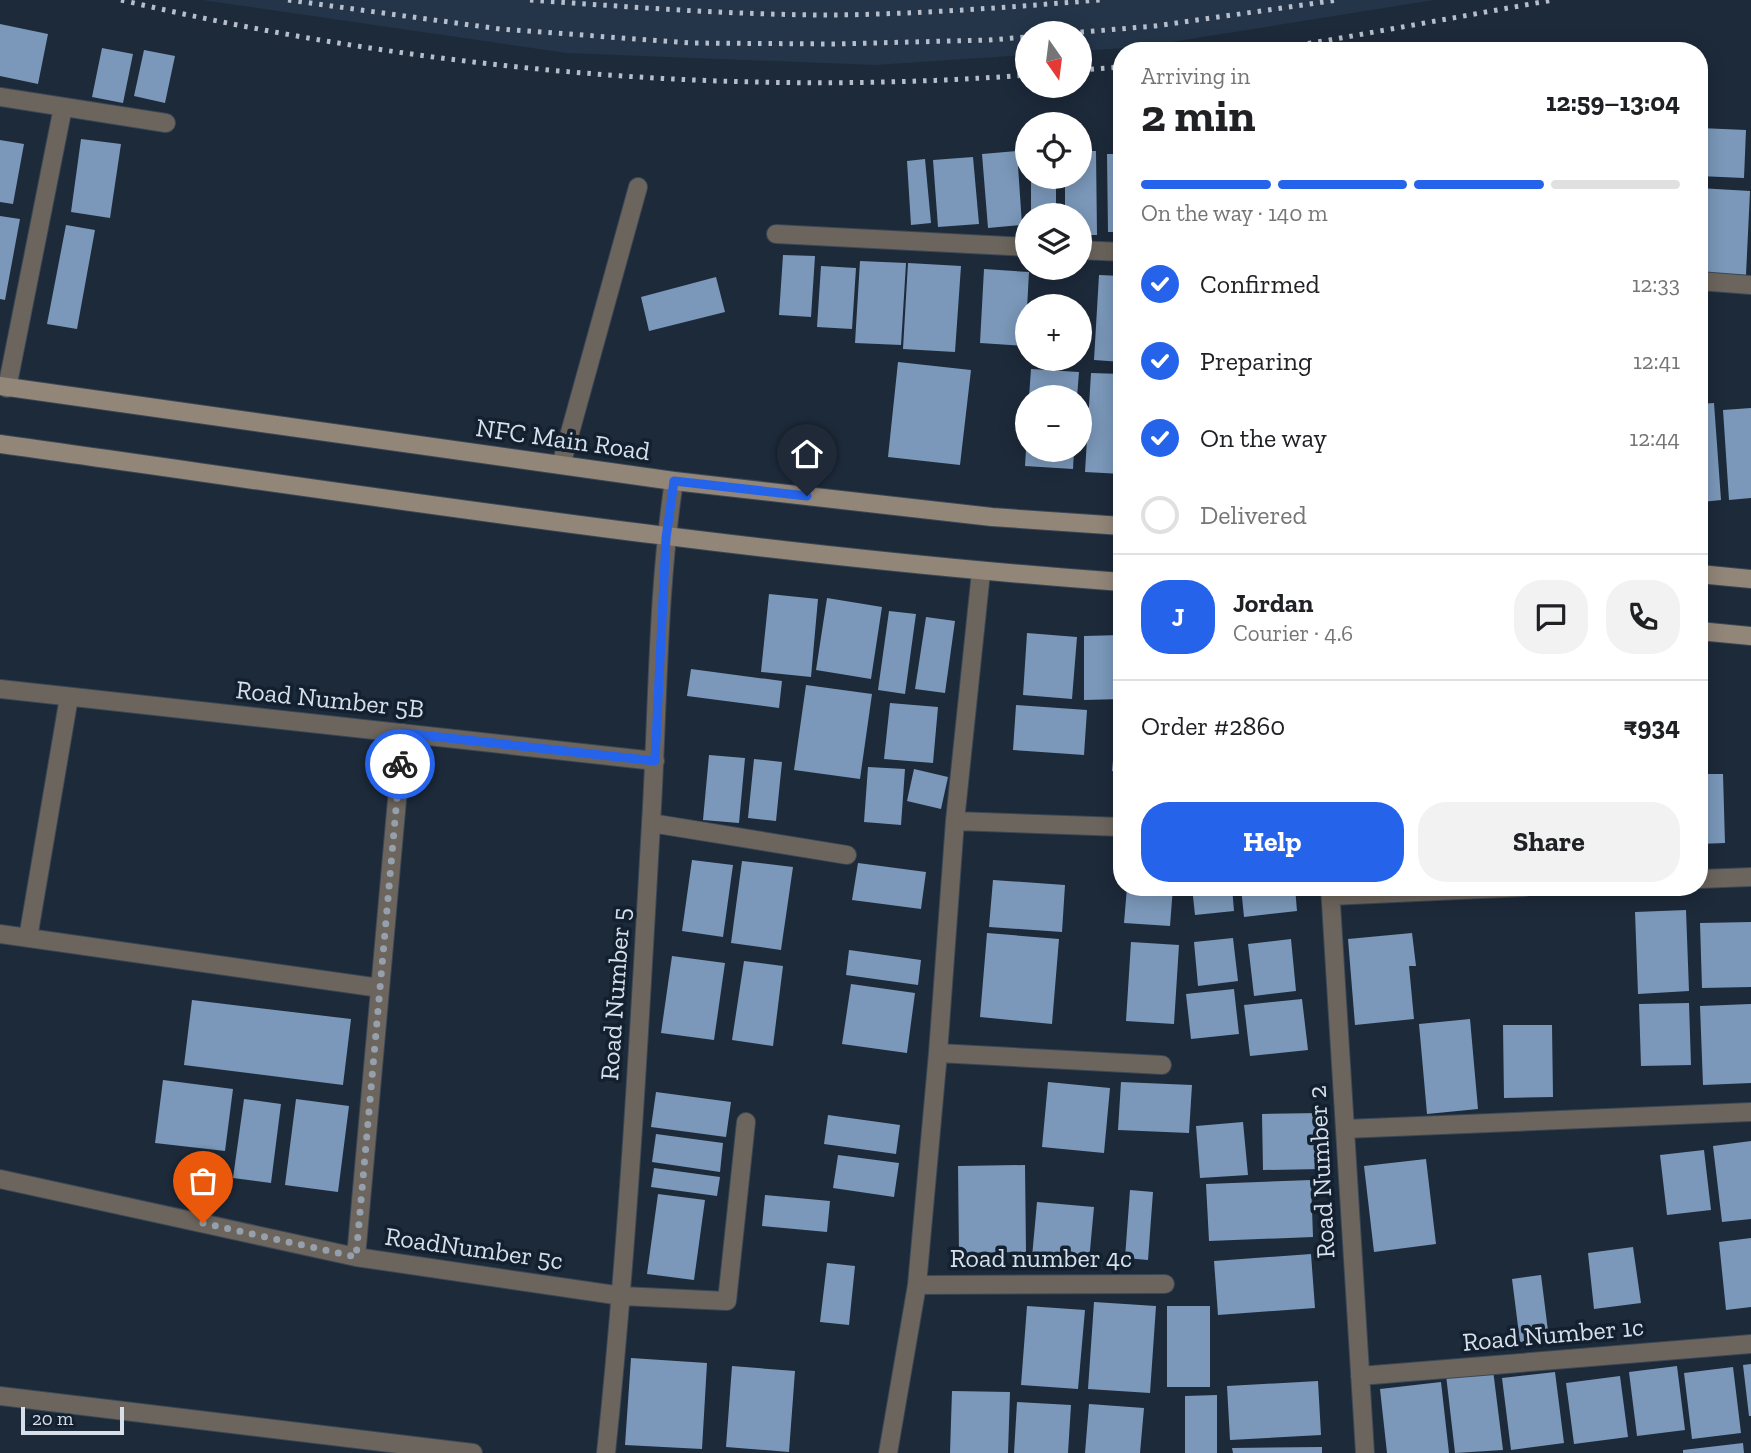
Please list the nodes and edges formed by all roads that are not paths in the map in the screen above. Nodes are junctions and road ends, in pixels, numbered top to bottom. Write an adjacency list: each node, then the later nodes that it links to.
1 (0, 97): 2 (street)
2 (63, 107): 3 (street); 11 (street)
3 (166, 123)
4 (638, 187): 13 (street)
5 (776, 234): 6 (street)
6 (1015, 246)
7 (1092, 251): 8 (street)
8 (1113, 252)
9 (1708, 282): 10 (street)
10 (1751, 285)
11 (4, 387): 13 (main road, NFC Main Road)
12 (0, 444): 16 (main road)
13 (561, 465): 14 (main road, NFC Main Road)
14 (674, 481): 15 (main road, NFC Main Road); 16 (street, Road Number 5)
15 (1113, 525)
16 (666, 538): 17 (main road); 26 (street, Road Number 5)
17 (981, 572): 20 (main road); 27 (street)
18 (1708, 576): 19 (main road)
19 (1751, 579)
20 (1113, 581)
21 (1708, 632): 22 (main road)
22 (1751, 636)
23 (0, 689): 24 (street, Road Number 5B)
24 (69, 697): 25 (street, Road Number 5B); 35 (street)
25 (403, 733): 26 (street, Road Number 5B); 36 (street)
26 (655, 761): 28 (street, Road Number 5)
27 (955, 821): 29 (street); 37 (street)
28 (652, 823): 30 (street); 46 (street, Road Number 5)
29 (1113, 827)
30 (847, 855)
31 (1751, 877): 32 (street)
32 (1708, 879)
33 (1331, 896): 41 (street, Road Number 2)
34 (0, 934): 35 (street)
35 (28, 938): 36 (street)
36 (380, 988): 43 (street)
37 (938, 1053): 38 (street); 45 (street)
38 (1162, 1065)
39 (1751, 1112): 41 (street)
40 (746, 1122): 46 (street, RoadNumber 5c)
41 (1345, 1129): 48 (street, Road Number 2)
42 (0, 1179): 43 (street, RoadNumber 5c)
43 (356, 1257): 46 (street, RoadNumber 5c)
44 (1165, 1284): 45 (street, Road number 4c)
45 (917, 1285): 54 (street)
46 (622, 1296): 53 (street, Road Number 5)
47 (1751, 1344): 48 (street, Road Number 1c)
48 (1360, 1376): 55 (street, Road Number 2)
49 (0, 1396): 50 (street)
50 (378, 1442): 51 (street); 52 (street)
51 (357, 1453)
52 (473, 1453)
53 (606, 1453)
54 (888, 1453)
55 (1365, 1453)

